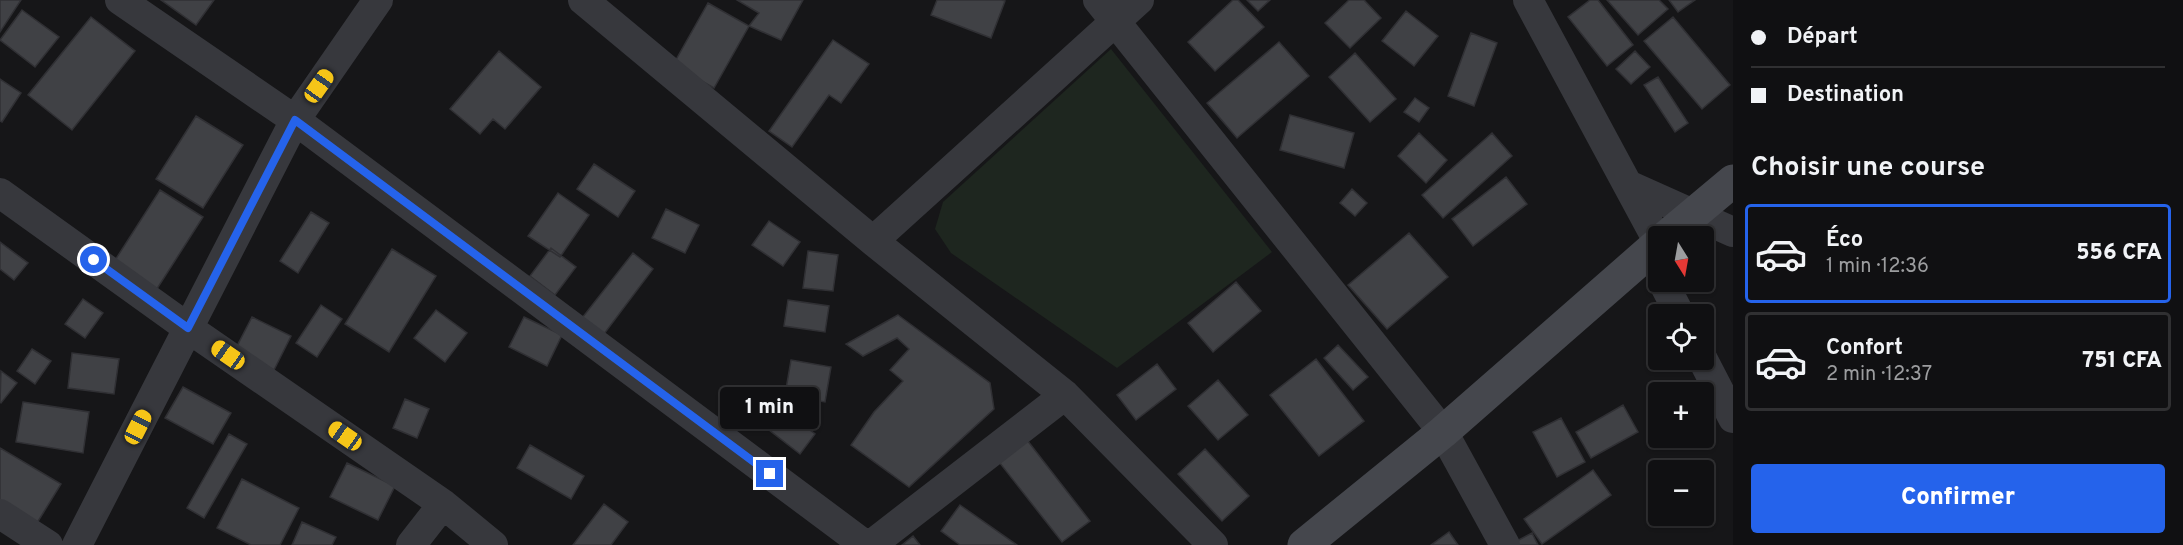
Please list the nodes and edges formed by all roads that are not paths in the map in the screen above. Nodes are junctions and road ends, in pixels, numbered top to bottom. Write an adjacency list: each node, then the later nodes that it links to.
1 (120, 0): 7 (street)
2 (378, 0): 7 (street)
3 (1139, 0): 6 (street)
4 (1528, 0): 9 (street)
5 (589, 1): 15 (street)
6 (1106, 10): 15 (street); 21 (street)
7 (295, 120): 17 (street); 28 (street)
8 (1733, 181): 11 (street)
9 (1628, 185): 11 (street); 13 (street)
10 (0, 193): 17 (street)
11 (1694, 214): 12 (street); 14 (street)
12 (1682, 226)
13 (1648, 228)
14 (1733, 232)
15 (873, 241): 19 (street)
16 (1648, 258): 21 (street)
17 (188, 328): 22 (street); 25 (street)
18 (1708, 370): 20 (street)
19 (1065, 395): 29 (street); 30 (street)
20 (1733, 418)
21 (1443, 432): 31 (street); 32 (street)
22 (443, 504): 26 (street); 27 (street)
23 (0, 514): 24 (street)
24 (48, 545)
25 (77, 545)
26 (411, 545)
27 (493, 545)
28 (864, 545)
29 (871, 545)
30 (1213, 545)
31 (1304, 545)
32 (1505, 545)

